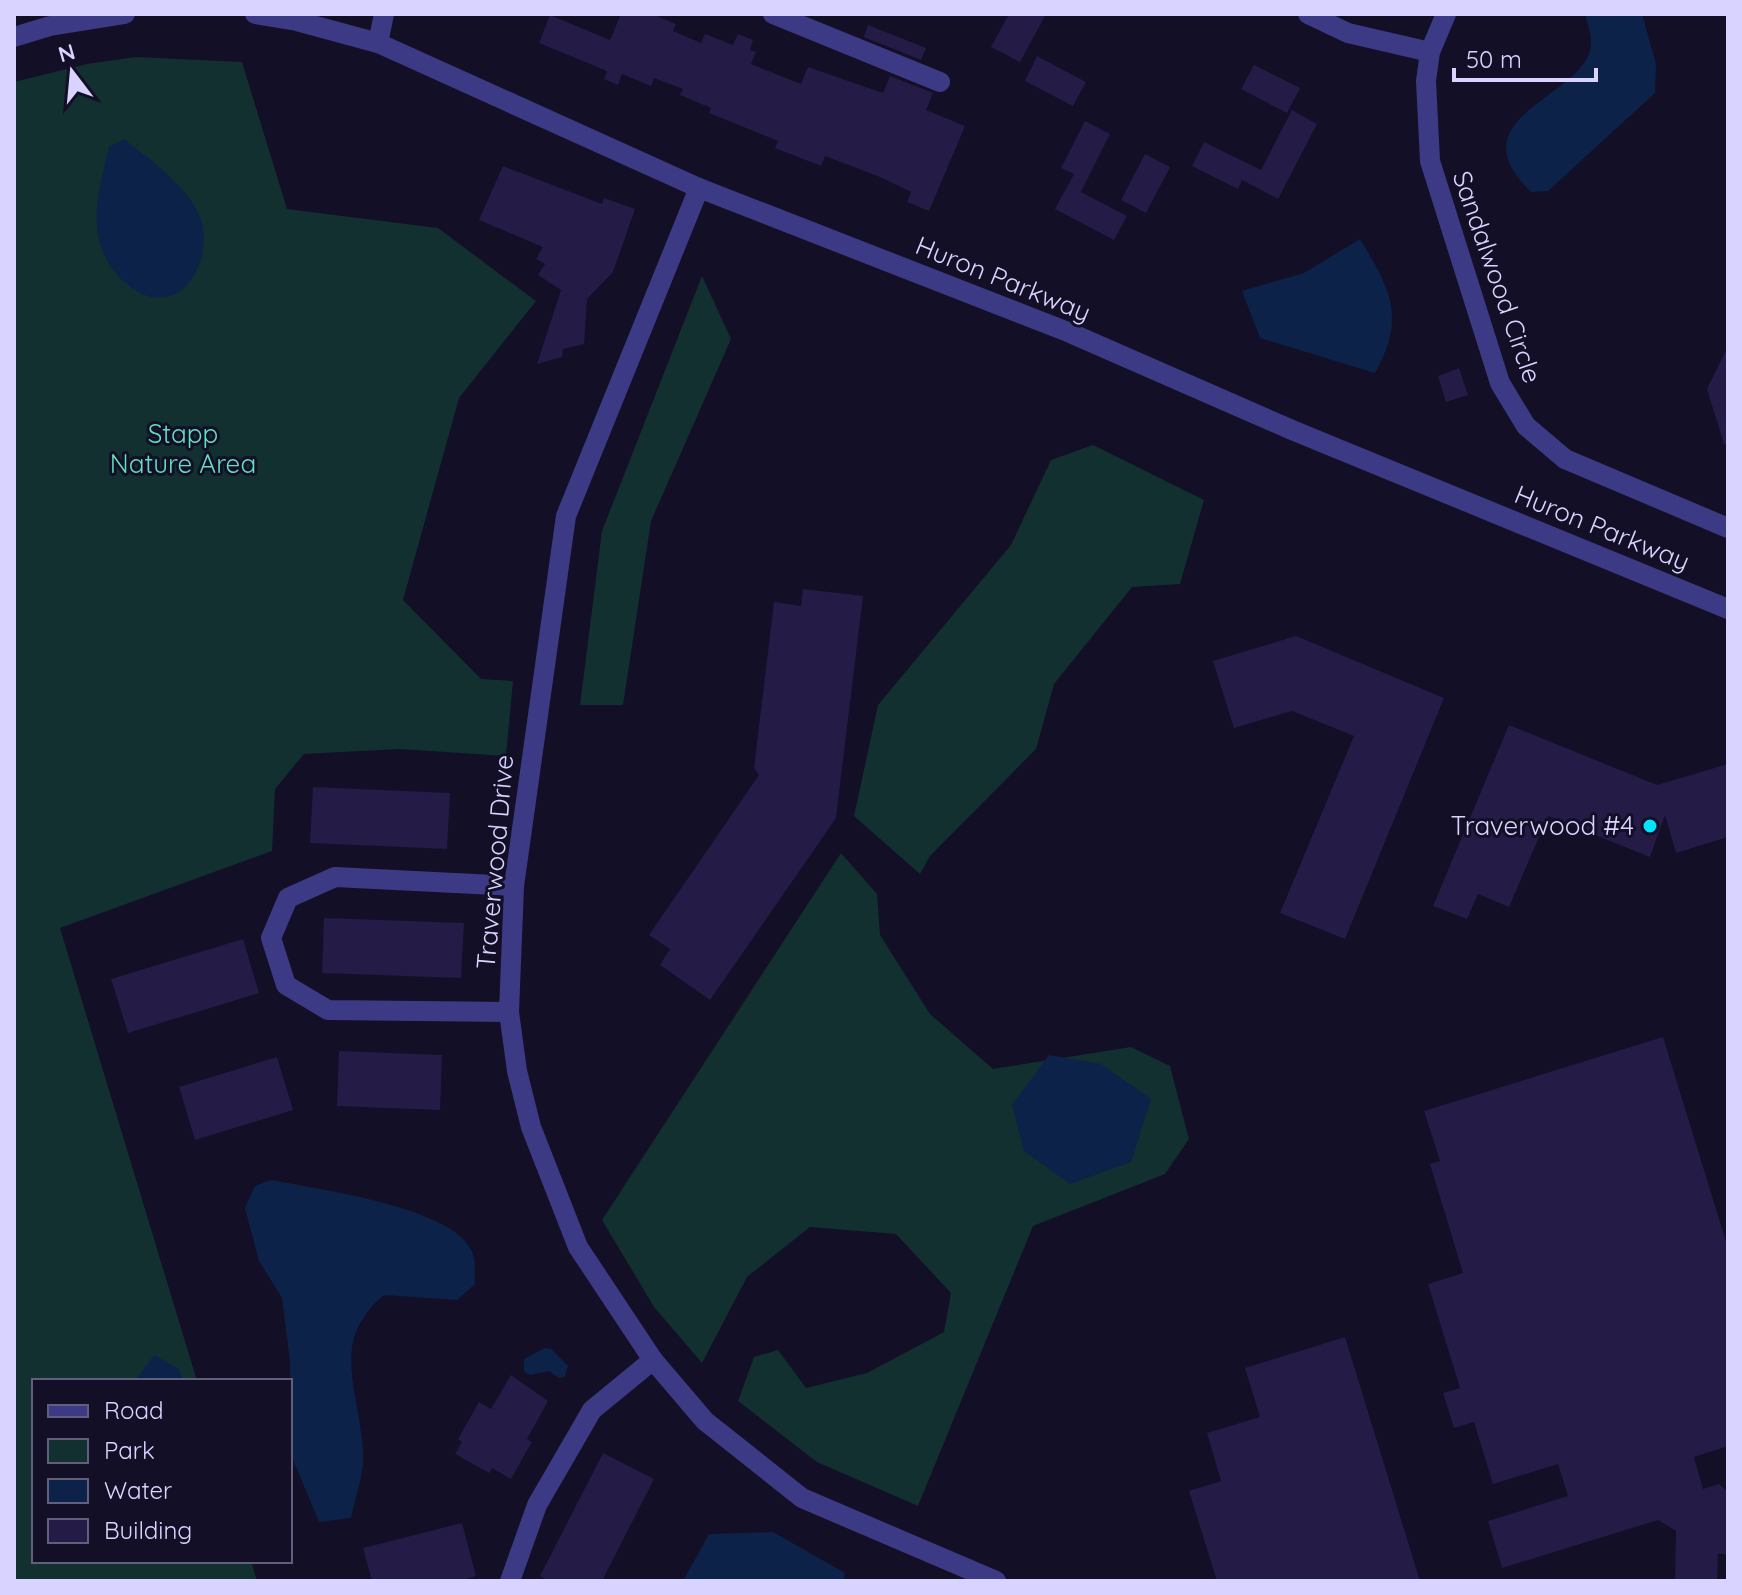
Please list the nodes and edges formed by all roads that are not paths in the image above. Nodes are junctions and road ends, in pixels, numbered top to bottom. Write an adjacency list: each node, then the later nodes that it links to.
1 (125, 14): 7 (street)
2 (255, 14): 8 (street, Huron Parkway)
3 (384, 14): 8 (street)
4 (1308, 14): 9 (street)
5 (1446, 14): 9 (street, Sandalwood Circle)
6 (782, 16): 10 (street)
7 (14, 37)
8 (378, 43): 11 (street, Huron Parkway)
9 (1430, 52): 12 (street, Sandalwood Circle)
10 (940, 82)
11 (699, 188): 13 (street, Huron Parkway); 14 (street, Traverwood Drive)
12 (1728, 528)
13 (1728, 609)
14 (514, 886): 15 (street, Traverwood Drive); 15 (street)
15 (509, 1012): 16 (street, Traverwood Drive)
16 (653, 1360): 17 (street); 18 (street, Traverwood Drive)
17 (510, 1581)
18 (996, 1581)

